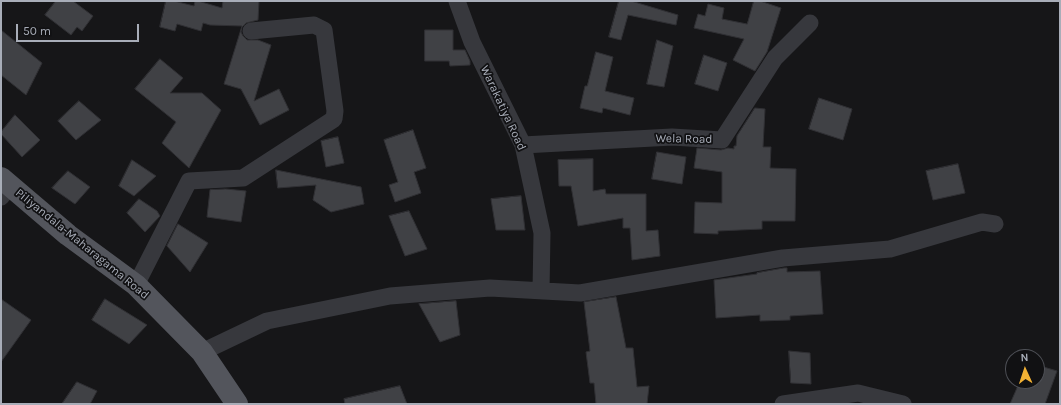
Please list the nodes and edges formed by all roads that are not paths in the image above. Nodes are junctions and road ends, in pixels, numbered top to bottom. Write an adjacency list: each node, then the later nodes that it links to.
1 (457, 1): 4 (street, Warakatiya Road)
2 (810, 23): 4 (street, Wela Road)
3 (252, 31): 7 (street)
4 (523, 145): 8 (street, Warakatiya Road)
5 (4, 187): 7 (main road, Piliyandala-Maharagama Road)
6 (995, 224): 8 (street)
7 (136, 285): 9 (main road, Piliyandala-Maharagama Road)
8 (541, 291): 9 (street)
9 (202, 352): 10 (main road, Piliyandala-Maharagama Road)
10 (237, 404)
11 (783, 404): 12 (street)
12 (903, 404)

